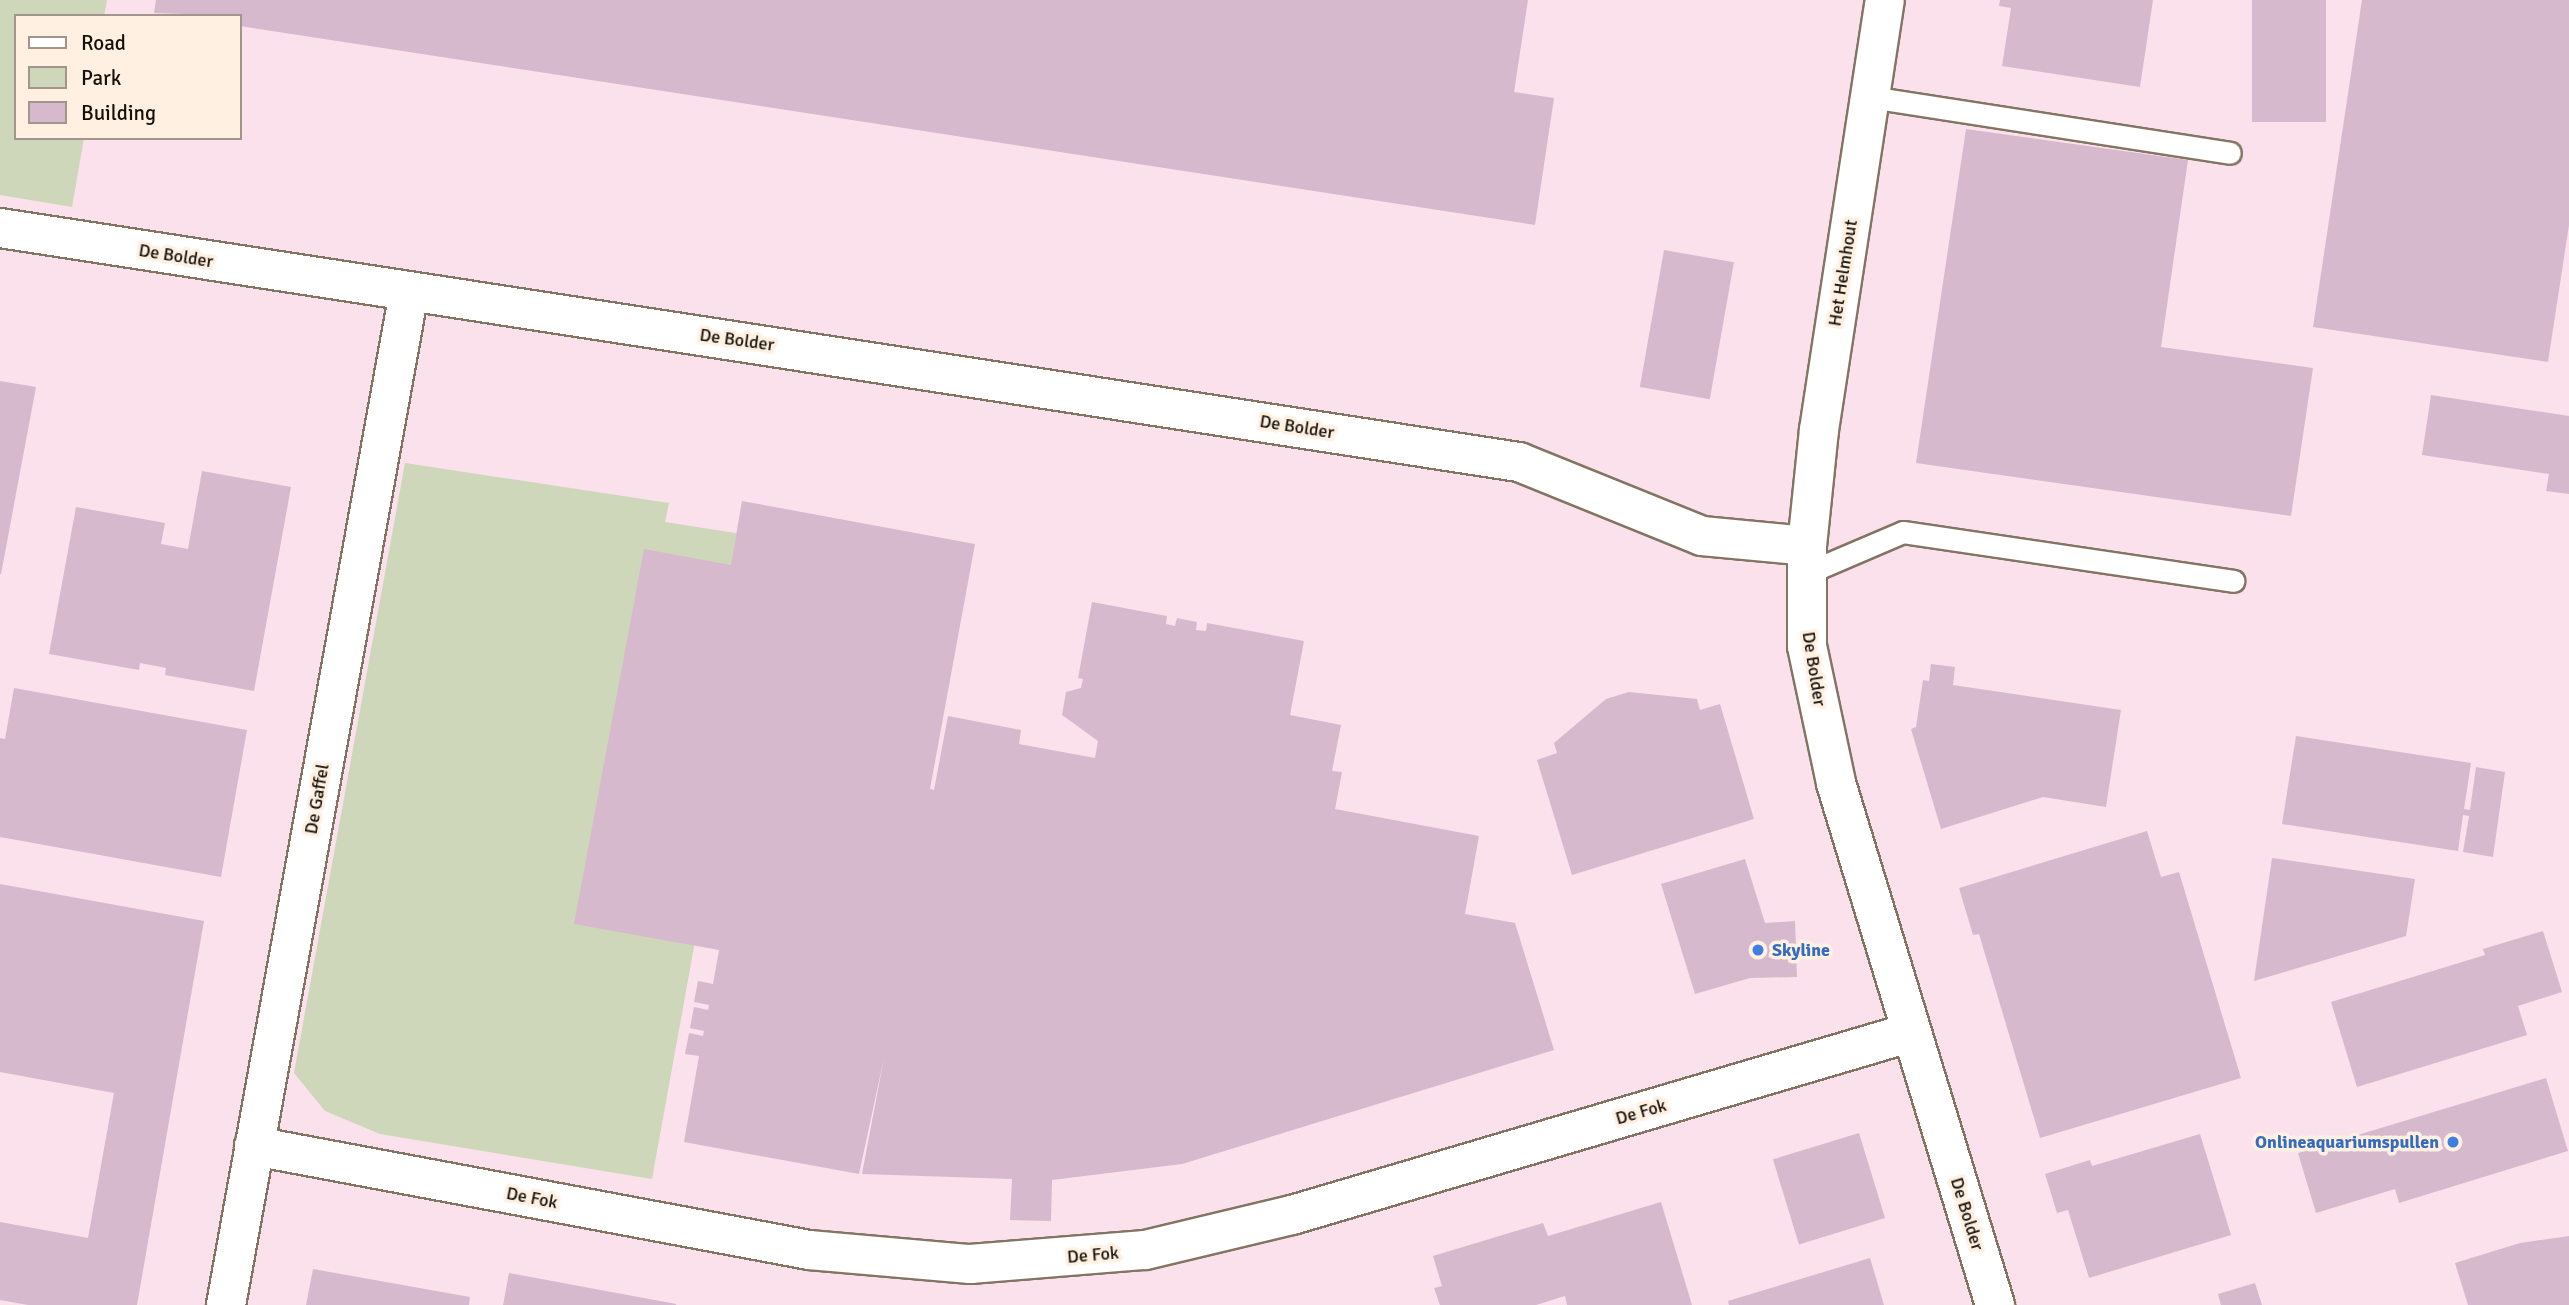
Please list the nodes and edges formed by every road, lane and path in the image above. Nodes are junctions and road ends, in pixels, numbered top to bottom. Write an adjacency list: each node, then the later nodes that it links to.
1 (1885, 0): 2 (street, Het Helmhout)
2 (1870, 97): 3 (lane); 6 (street, Het Helmhout)
3 (2230, 153)
4 (0, 228): 5 (street, De Bolder)
5 (409, 292): 6 (street, De Bolder); 9 (street, De Gaffel)
6 (1807, 560): 7 (lane); 8 (street, De Bolder)
7 (2233, 581)
8 (1912, 1032): 9 (street, De Fok); 11 (street, De Bolder)
9 (254, 1146): 10 (street, De Gaffel)
10 (226, 1305)
11 (1995, 1305)

